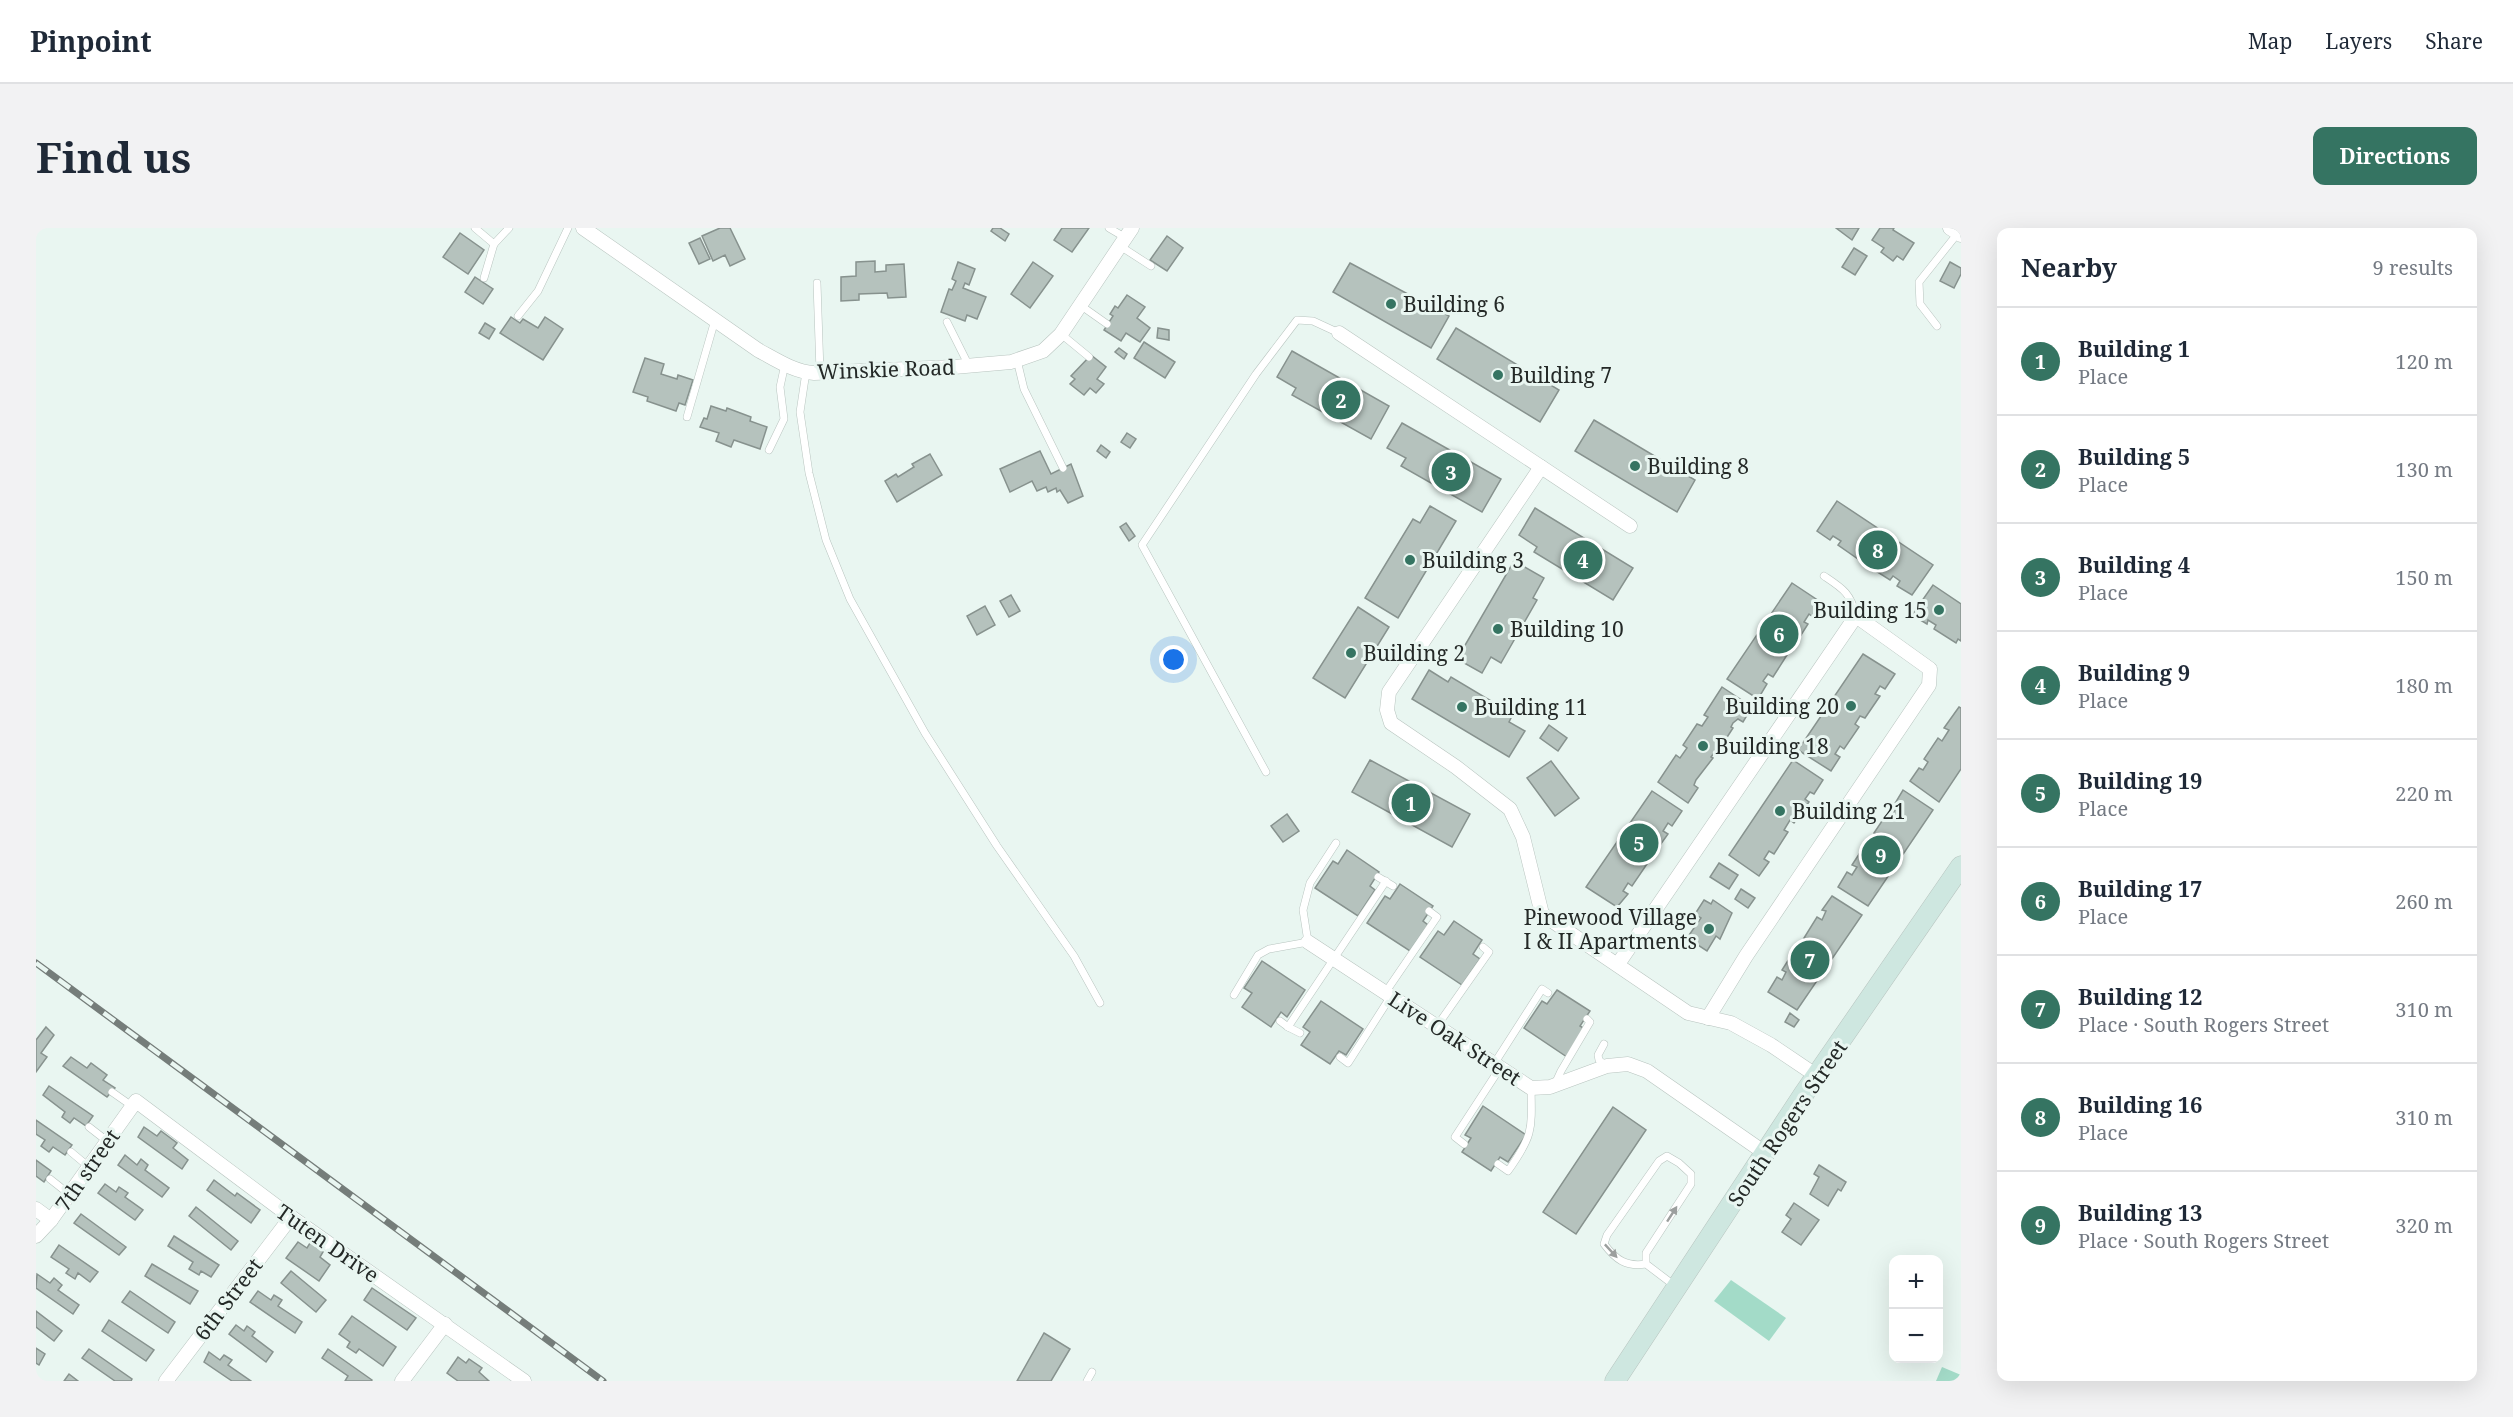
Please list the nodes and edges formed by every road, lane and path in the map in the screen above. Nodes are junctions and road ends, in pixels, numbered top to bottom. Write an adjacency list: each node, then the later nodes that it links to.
1 (475, 228): 8 (lane)
2 (509, 228): 8 (lane)
3 (568, 228): 13 (lane)
4 (583, 228): 14 (street, Winskie Road)
5 (1109, 228): 7 (lane)
6 (1956, 232): 17 (lane)
7 (1126, 237): 9 (lane); 12 (street, Winskie Road)
8 (494, 244): 10 (lane)
9 (1151, 266)
10 (484, 278)
11 (817, 283): 24 (lane)
12 (1080, 305): 16 (lane); 19 (street, Winskie Road)
13 (518, 316)
14 (715, 320): 22 (street, Winskie Road); 25 (lane)
15 (947, 322): 23 (lane)
16 (1107, 324)
17 (1937, 326)
18 (1339, 333): 27 (street); 32 (lane)
19 (1061, 334): 20 (lane); 21 (street, Winskie Road)
20 (1089, 357)
21 (1017, 360): 23 (street, Winskie Road); 28 (lane)
22 (785, 364): 24 (street, Winskie Road); 26 (lane)
23 (969, 366): 24 (street, Winskie Road)
24 (813, 372): 48 (lane)
25 (687, 417)
26 (769, 450)
27 (1541, 467): 29 (street); 44 (street)
28 (1063, 468)
29 (1630, 526)
30 (1824, 576): 31 (lane)
31 (1856, 616): 44 (street); 49 (street)
32 (1266, 772)
33 (1336, 843): 41 (lane)
34 (1961, 866): 59 (street, South Rogers Street)
35 (1378, 877): 36 (lane)
36 (1386, 881): 37 (lane); 43 (lane)
37 (1393, 886)
38 (1430, 911): 39 (lane)
39 (1437, 917): 40 (lane); 46 (lane)
40 (1446, 922)
41 (1308, 942): 43 (street, Live Oak Street); 47 (lane)
42 (1483, 947): 52 (lane)
43 (1335, 960): 46 (street, Live Oak Street); 53 (lane)
44 (1618, 964): 49 (street)
45 (1548, 993): 57 (lane)
46 (1388, 994): 52 (street, Live Oak Street); 56 (lane)
47 (1234, 995)
48 (1100, 1003)
49 (1708, 1018): 59 (street)
50 (1587, 1019): 60 (lane)
51 (1280, 1021): 53 (lane)
52 (1437, 1026): 57 (street, Live Oak Street)
53 (1288, 1027): 54 (lane)
54 (1300, 1033)
55 (1605, 1044): 58 (lane)
56 (1340, 1057)
57 (1497, 1066): 61 (street, Live Oak Street); 66 (lane)
58 (1607, 1066): 60 (street, Live Oak Street); 68 (street, Live Oak Street)
59 (1817, 1076): 68 (street, South Rogers Street)
60 (1555, 1086): 61 (street, Live Oak Street)
61 (1531, 1088): 69 (lane)
62 (112, 1092): 63 (lane)
63 (134, 1104): 65 (street, 7th street); 74 (street, Tuten Drive)
64 (88, 1127): 65 (lane)
65 (107, 1141): 70 (street, 7th street)
66 (1464, 1144)
67 (71, 1152): 70 (lane)
68 (1765, 1154): 78 (street, South Rogers Street)
69 (1498, 1164)
70 (89, 1167): 72 (street, 7th street)
71 (50, 1179): 72 (lane)
72 (69, 1194): 75 (street, 7th street)
73 (36, 1209): 75 (street)
74 (291, 1217): 79 (street, Tuten Drive); 81 (street, 6th Street)
75 (51, 1220): 76 (street, 7th street)
76 (36, 1236)
77 (1646, 1264): 77 (lane, one-way to 77); 78 (lane)
78 (1677, 1288): 85 (street, South Rogers Street)
79 (445, 1324): 82 (street); 83 (street, Tuten Drive)
80 (1092, 1372): 84 (lane)
81 (166, 1381)
82 (402, 1381)
83 (524, 1381)
84 (1087, 1381)
85 (1615, 1381)

